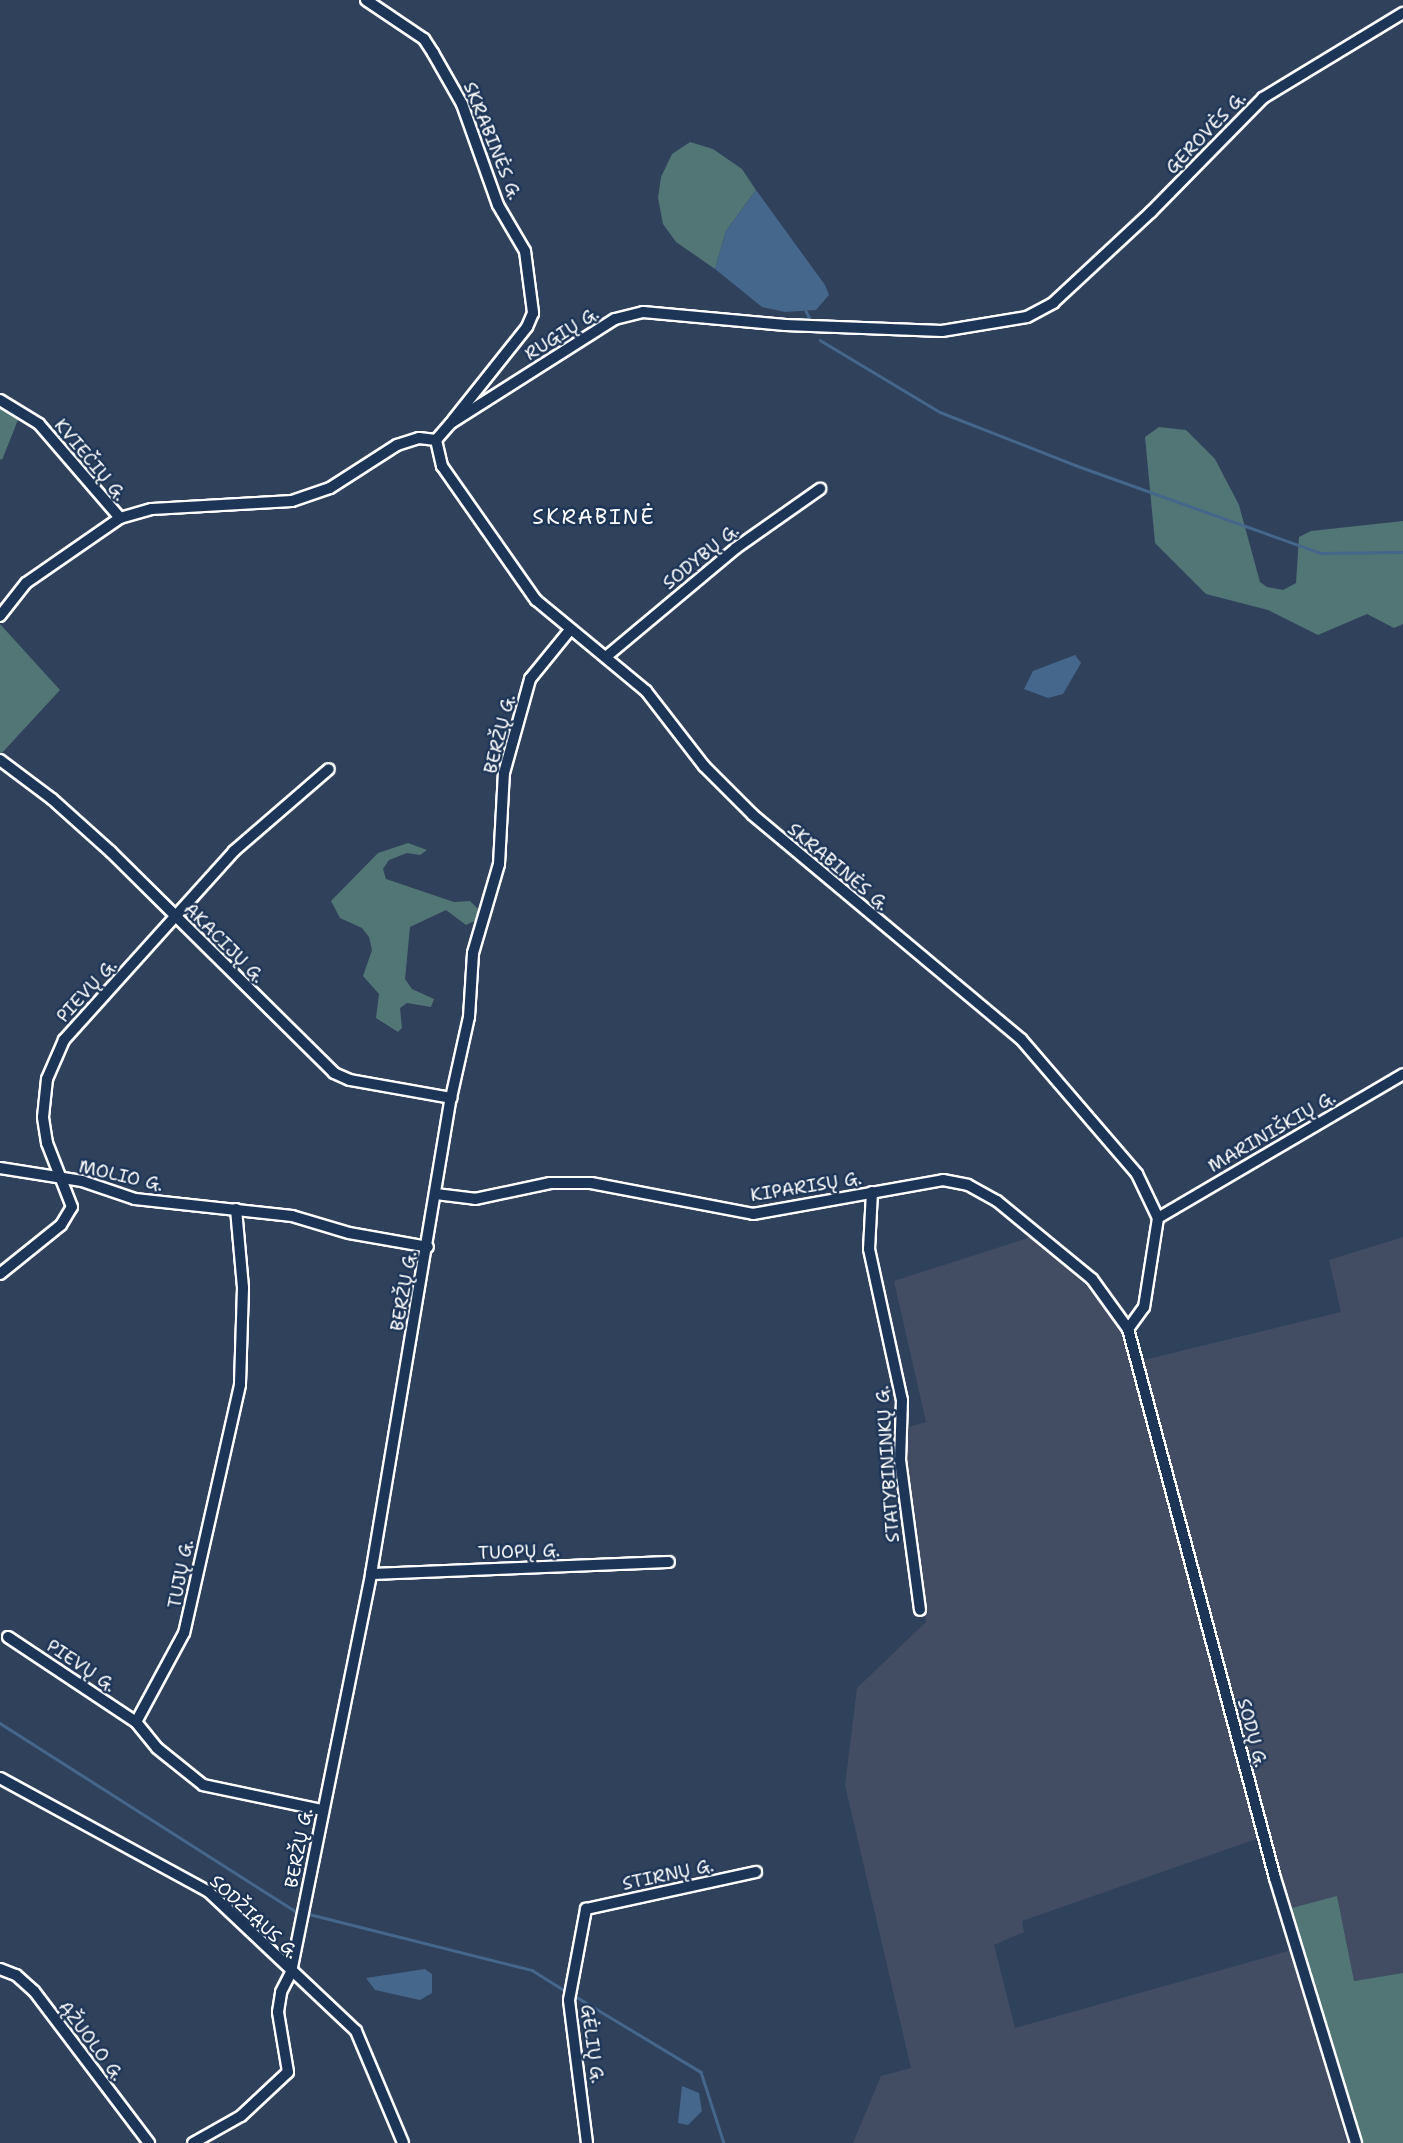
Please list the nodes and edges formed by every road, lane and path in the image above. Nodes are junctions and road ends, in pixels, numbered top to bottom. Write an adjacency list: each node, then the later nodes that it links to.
1 (366, 0): 5 (street, SKRABINĖS G.)
2 (1403, 13): 3 (street, GEROVĖS G.)
3 (1053, 303): 5 (street, RUGIŲ G.)
4 (0, 400): 8 (street, KVIEČIŲ G.)
5 (451, 423): 6 (street, RUGIŲ G.)
6 (436, 440): 8 (street); 10 (street, SKRABINĖS G.)
7 (820, 489): 11 (street, SODYBŲ G.)
8 (120, 519): 9 (street)
9 (0, 616)
10 (570, 630): 11 (street, SKRABINĖS G.); 16 (street, BERŽŲ G.)
11 (607, 656): 22 (street, SKRABINĖS G.)
12 (0, 760): 14 (street, AKACIJŲ G.)
13 (329, 769): 14 (street, PIEVŲ G.)
14 (174, 915): 16 (street, AKACIJŲ G.); 18 (street, PIEVŲ G.)
15 (1403, 1074): 22 (street, MARINIŠKIŲ G.)
16 (451, 1098): 20 (street, BERŽŲ G.)
17 (0, 1168): 18 (street, MOLIO G.)
18 (62, 1179): 21 (street, MOLIO G.); 24 (street, PIEVŲ G.)
19 (872, 1192): 20 (street, KIPARISŲ G.); 25 (street, KIPARISŲ G.); 28 (street, STATYBININKŲ G.)
20 (436, 1194): 23 (street, BERŽŲ G.)
21 (236, 1209): 23 (street, MOLIO G.); 30 (street, TUJŲ G.)
22 (1158, 1217): 25 (street)
23 (428, 1247): 27 (street, BERŽŲ G.)
24 (0, 1274)
25 (1128, 1329): 41 (street, SODŲ G.)
26 (669, 1562): 27 (street, TUOPŲ G.)
27 (370, 1574): 32 (street, BERŽŲ G.)
28 (920, 1610)
29 (8, 1637): 30 (street, PIEVŲ G.)
30 (136, 1722): 32 (street)
31 (0, 1778): 36 (street, SODŽIAUS G.)
32 (323, 1810): 36 (street, BERŽŲ G.)
33 (756, 1872): 34 (street, STIRNŲ G.)
34 (586, 1909): 40 (street, GĖLIŲ G.)
35 (0, 1969): 37 (street, ĄŽUOLO G.)
36 (291, 1972): 38 (street, SODŽIAUS G.); 39 (street)
37 (149, 2143)
38 (193, 2143)
39 (403, 2143)
40 (587, 2143)
41 (1356, 2143)

